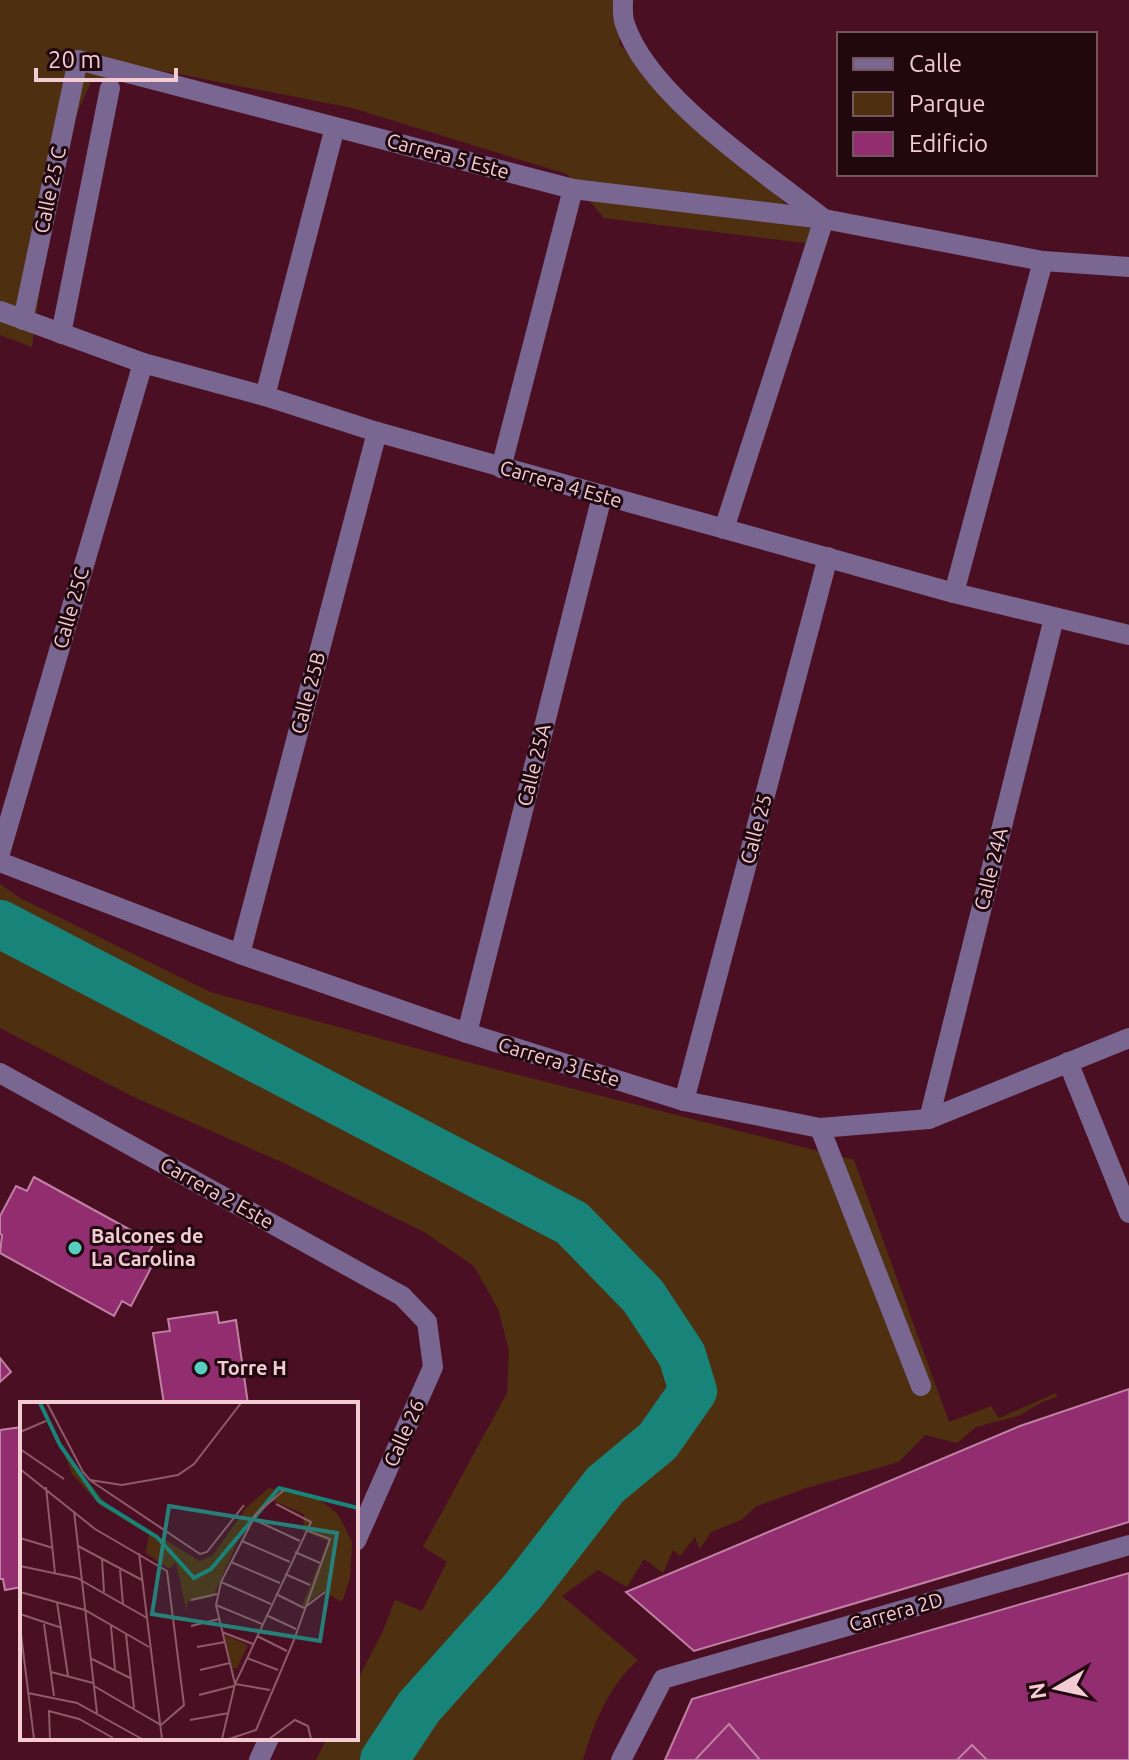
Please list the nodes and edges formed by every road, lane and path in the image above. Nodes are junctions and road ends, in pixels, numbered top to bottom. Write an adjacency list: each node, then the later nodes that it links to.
1 (623, 0): 6 (street, Carrera 5 Este)
2 (78, 60): 4 (street, Carrera 5 Este); 10 (street, Calle 25 C)
3 (110, 88): 11 (street)
4 (335, 127): 5 (street, Carrera 5 Este); 13 (street)
5 (573, 189): 6 (street, Carrera 5 Este); 15 (street)
6 (824, 219): 7 (street, Carrera 5 Este); 17 (street)
7 (1043, 261): 8 (street, Carrera 5 Este); 19 (street)
8 (1129, 267)
9 (0, 311): 10 (street, Carrera 4 Este)
10 (23, 320): 11 (street, Carrera 4 Este)
11 (61, 334): 12 (street, Carrera 4 Este)
12 (143, 363): 13 (street, Carrera 4 Este); 22 (street, Calle 25C)
13 (265, 396): 14 (street, Carrera 4 Este)
14 (377, 432): 15 (street, Carrera 4 Este); 24 (street, Calle 25B)
15 (501, 468): 16 (street, Carrera 4 Este)
16 (602, 496): 17 (street, Carrera 4 Este); 25 (street, Calle 25A)
17 (724, 529): 18 (street, Carrera 4 Este)
18 (828, 557): 19 (street, Carrera 4 Este); 29 (street, Calle 25)
19 (954, 593): 20 (street, Carrera 4 Este)
20 (1054, 618): 21 (street, Carrera 4 Este); 30 (street, Calle 24A)
21 (1129, 635)
22 (0, 853)
23 (0, 862): 24 (street, Carrera 3 Este)
24 (240, 954): 25 (street, Carrera 3 Este)
25 (467, 1033): 29 (street, Carrera 3 Este)
26 (1129, 1038): 27 (street, Carrera 3 Este)
27 (1068, 1062): 30 (street, Carrera 3 Este); 32 (street)
28 (0, 1073): 33 (street, Carrera 2 Este)
29 (684, 1101): 31 (street, Carrera 3 Este)
30 (929, 1119): 31 (street, Carrera 3 Este)
31 (820, 1128): 34 (street)
32 (1129, 1213)
33 (427, 1322): 35 (street, Calle 26)
34 (921, 1386)
35 (358, 1536)
36 (1129, 1545): 39 (street, Carrera 2D)
37 (268, 1740): 38 (street)
38 (259, 1760)
39 (621, 1760)

